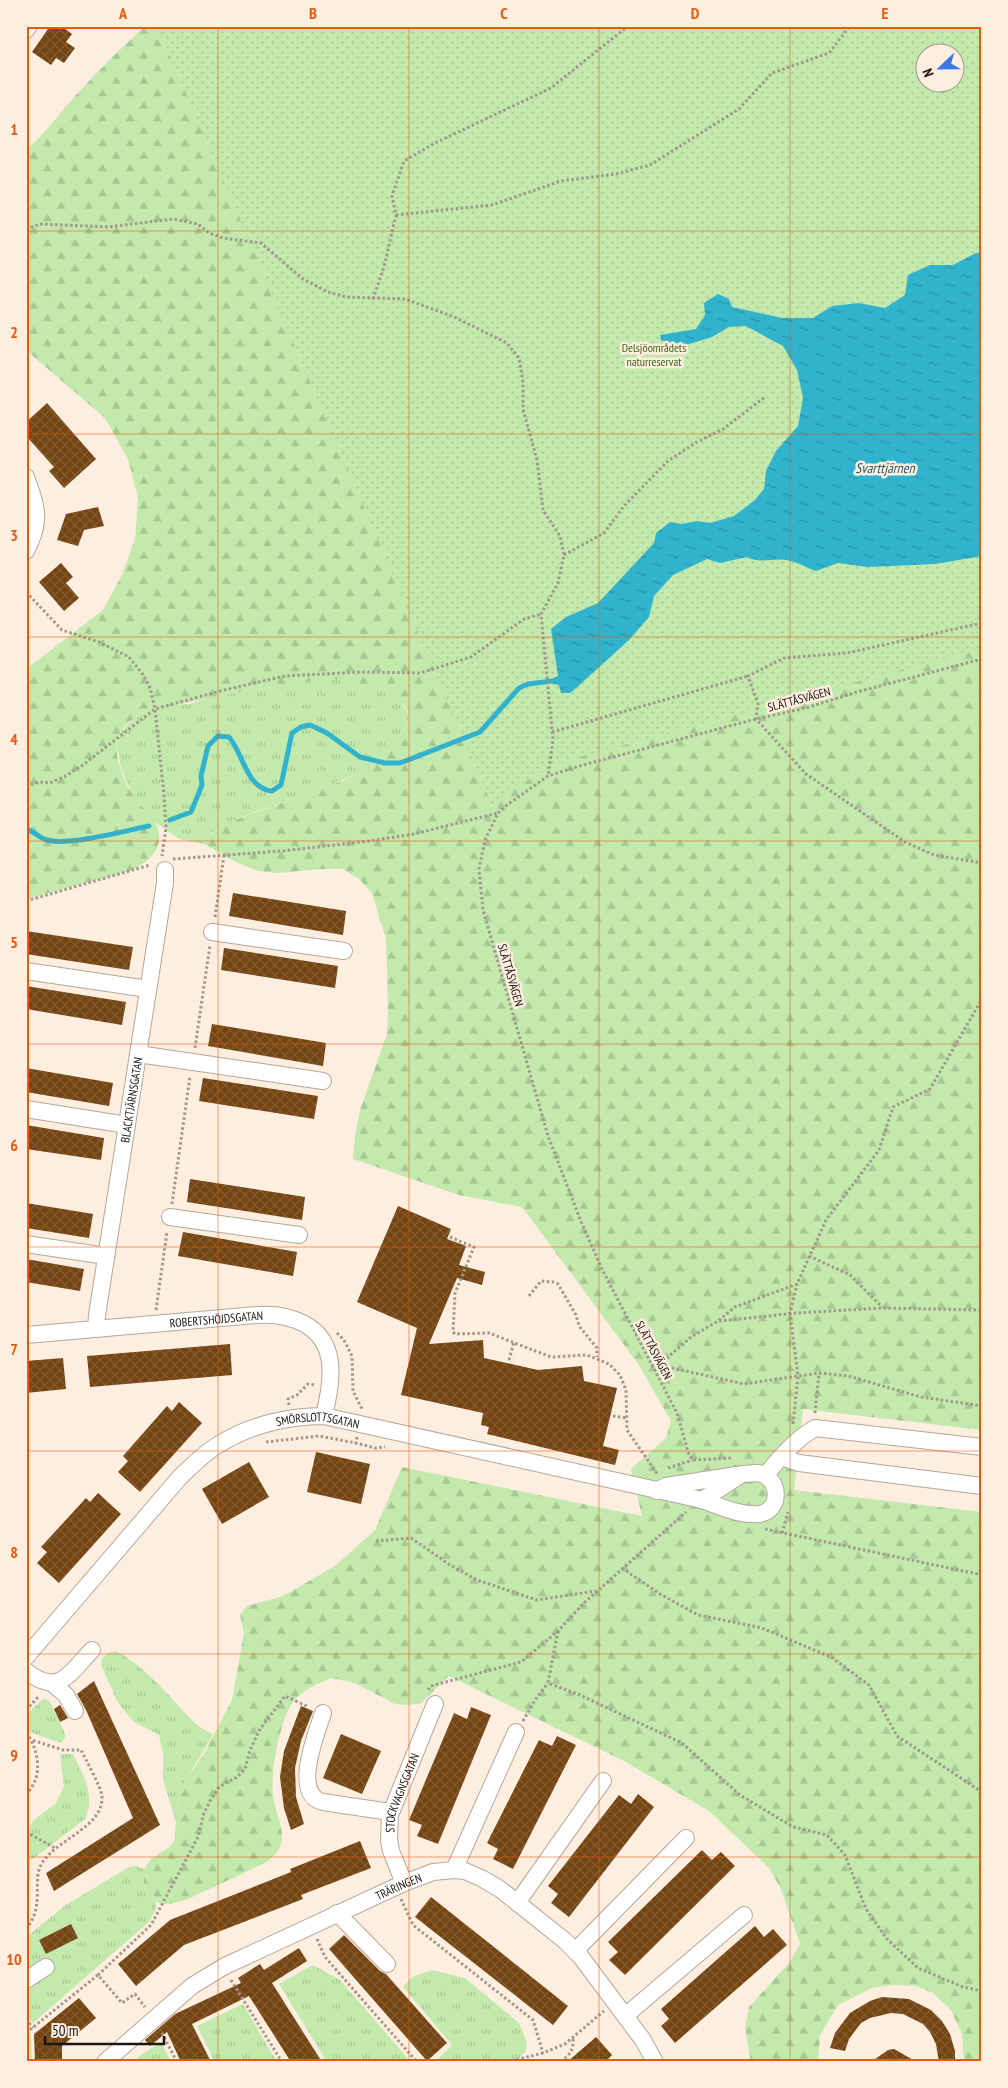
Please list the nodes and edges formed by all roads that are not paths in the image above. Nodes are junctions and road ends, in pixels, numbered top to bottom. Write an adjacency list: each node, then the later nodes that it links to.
1 (29, 26): 2 (street)
2 (26, 30)
3 (26, 476): 4 (street)
4 (26, 551)
5 (162, 864): 9 (street, BLACKTJÄRNSGATAN)
6 (212, 932): 7 (street)
7 (344, 951)
8 (26, 971): 9 (street)
9 (148, 989): 10 (street, BLACKTJÄRNSGATAN)
10 (138, 1054): 11 (street); 13 (street, BLACKTJÄRNSGATAN)
11 (323, 1081)
12 (26, 1109): 13 (street)
13 (127, 1125): 17 (street, BLACKTJÄRNSGATAN)
14 (170, 1216): 15 (street)
15 (299, 1236)
16 (26, 1244): 17 (street)
17 (106, 1256): 18 (street, BLACKTJÄRNSGATAN)
18 (96, 1329): 19 (street, ROBERTSHÖJDSGATAN); 20 (street, ROBERTSHÖJDSGATAN)
19 (26, 1335)
20 (324, 1416): 26 (street, SMÖRSLOTTSGATAN); 29 (street, SMÖRSLOTTSGATAN)
21 (982, 1447): 22 (street)
22 (781, 1457): 24 (street); 25 (street)
23 (742, 1474): 24 (street); 26 (street); 27 (street)
24 (766, 1475): 27 (street, SMÖRSLOTTSGATAN)
25 (982, 1486)
26 (660, 1488): 27 (street, SMÖRSLOTTSGATAN)
27 (702, 1500)
28 (92, 1650): 31 (street)
29 (26, 1658)
30 (26, 1671): 31 (street)
31 (52, 1683): 33 (street)
32 (430, 1699): 37 (street, STOCKVAGNSGATAN)
33 (75, 1711)
34 (323, 1713): 37 (street)
35 (516, 1732): 39 (street)
36 (603, 1782): 41 (street)
37 (390, 1812): 40 (street, STOCKVAGNSGATAN)
38 (686, 1838): 44 (street)
39 (454, 1870): 40 (street, TRÄRINGEN); 41 (street, TRÄRINGEN)
40 (400, 1885): 42 (street, TRÄRINGEN)
41 (517, 1903): 44 (street, TRÄRINGEN)
42 (337, 1913): 45 (street); 49 (street, TRÄRINGEN)
43 (744, 1915): 48 (street)
44 (575, 1951): 48 (street, TRÄRINGEN)
45 (387, 1964)
46 (46, 1967): 47 (street)
47 (26, 1980)
48 (625, 2016): 50 (street, TRÄRINGEN)
49 (106, 2062)
50 (656, 2062)

